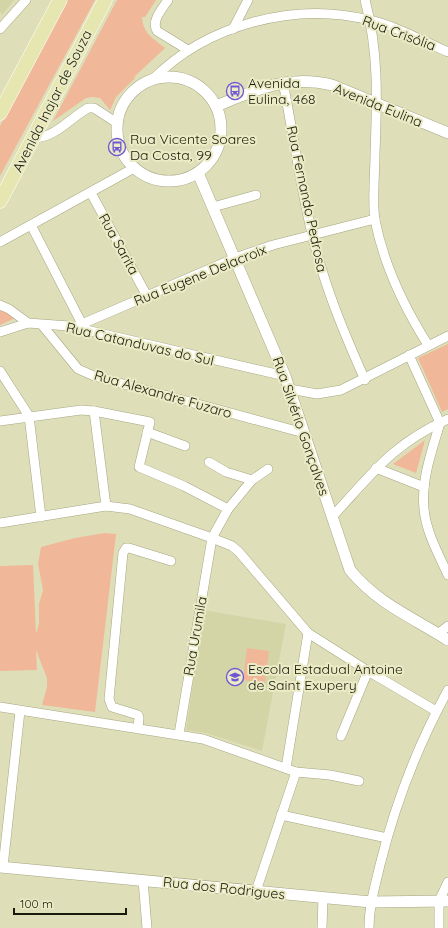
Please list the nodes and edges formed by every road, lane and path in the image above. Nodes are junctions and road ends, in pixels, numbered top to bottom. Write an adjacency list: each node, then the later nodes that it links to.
1 (26, 0): 8 (street)
2 (60, 0): 16 (main road)
3 (105, 0): 19 (main road, Avenida Inajar de Souza)
4 (168, 0): 10 (street)
5 (248, 0): 9 (street)
6 (365, 0): 7 (street)
7 (370, 20): 9 (street, Rua Crisólia); 11 (street, Rua Crisólia); 14 (street)
8 (0, 29)
9 (233, 29): 10 (street, Rua Crisólia)
10 (188, 50): 12 (street, Rua Crisólia)
11 (448, 52)
12 (152, 80): 15 (street); 17 (street)
13 (283, 82): 14 (street, Avenida Eulina); 15 (street, Avenida Eulina); 28 (street, Rua Fernando Pedrosa)
14 (377, 104): 18 (street, Avenida Eulina); 26 (street)
15 (216, 106): 21 (street)
16 (1, 110)
17 (117, 123): 19 (street); 20 (street)
18 (448, 133)
19 (33, 138): 24 (main road, Avenida Inajar de Souza)
20 (134, 168): 21 (street); 22 (street)
21 (198, 173): 25 (street, Rua Silvério Gonçalves)
22 (91, 193): 27 (street); 31 (street, Rua Sarita)
23 (256, 195): 25 (street)
24 (0, 201)
25 (213, 207): 30 (street, Rua Silvério Gonçalves)
26 (375, 219): 28 (street, Rua Eugene Delacroix); 38 (street)
27 (31, 225): 29 (street); 35 (street)
28 (312, 235): 30 (street, Rua Eugene Delacroix); 42 (street, Rua Fernando Pedrosa)
29 (0, 242)
30 (235, 258): 31 (street, Rua Eugene Delacroix); 41 (street, Rua Silvério Gonçalves)
31 (147, 296): 35 (street, Rua Eugene Delacroix)
32 (0, 305): 33 (street, Rua Catanduvas do Sul)
33 (28, 323): 34 (street, Rua Catanduvas do Sul); 36 (street)
34 (42, 325): 35 (street, Rua Catanduvas do Sul); 49 (street, Rua Alexandre Fuzaro)
35 (79, 326): 41 (street, Rua Catanduvas do Sul)
36 (0, 332)
37 (448, 336): 38 (street)
38 (428, 346): 39 (street)
39 (409, 355): 42 (street); 47 (street)
40 (0, 371): 45 (street)
41 (285, 376): 43 (street, Rua Silvério Gonçalves)
42 (365, 380): 43 (street)
43 (290, 389): 49 (street, Rua Silvério Gonçalves)
44 (94, 411): 45 (street); 48 (street); 56 (street)
45 (30, 416): 46 (street); 58 (street)
46 (0, 421)
47 (444, 421): 52 (street); 55 (street)
48 (147, 432): 50 (street); 57 (street)
49 (304, 433): 59 (street, Rua Silvério Gonçalves)
50 (184, 446)
51 (209, 462): 54 (street)
52 (376, 468): 55 (street); 59 (street)
53 (268, 469): 54 (street, Rua Urumila)
54 (252, 480): 57 (street, Rua Urumila)
55 (424, 487): 63 (street)
56 (106, 506): 58 (street); 61 (street)
57 (228, 509): 61 (street, Rua Urumila)
58 (42, 517): 60 (street)
59 (332, 517): 66 (street, Rua Silvério Gonçalves)
60 (0, 523)
61 (212, 538): 65 (street); 73 (street, Rua Urumila)
62 (171, 561): 72 (street)
63 (448, 575)
64 (448, 626): 66 (street)
65 (308, 633): 67 (street); 75 (street)
66 (443, 637)
67 (368, 672): 71 (street); 74 (street)
68 (448, 690): 71 (street)
69 (0, 707): 70 (street)
70 (20, 711): 72 (street); 80 (street)
71 (436, 711): 79 (street)
72 (138, 728): 73 (street)
73 (179, 734): 75 (street)
74 (341, 736)
75 (286, 768): 76 (street)
76 (296, 772): 77 (street); 78 (street)
77 (359, 781)
78 (281, 815): 79 (street); 83 (street)
79 (387, 838): 86 (street)
80 (2, 867): 81 (street, Rua dos Rodrigues)
81 (143, 880): 83 (street, Rua dos Rodrigues); 87 (street)
82 (448, 882): 85 (street)
83 (256, 891): 84 (street, Rua dos Rodrigues)
84 (323, 898): 86 (street, Rua dos Rodrigues); 88 (street)
85 (443, 901): 86 (street, Rua dos Rodrigues); 90 (street)
86 (371, 902): 89 (street)
87 (147, 928)
88 (322, 928)
89 (369, 928)
90 (438, 928)

